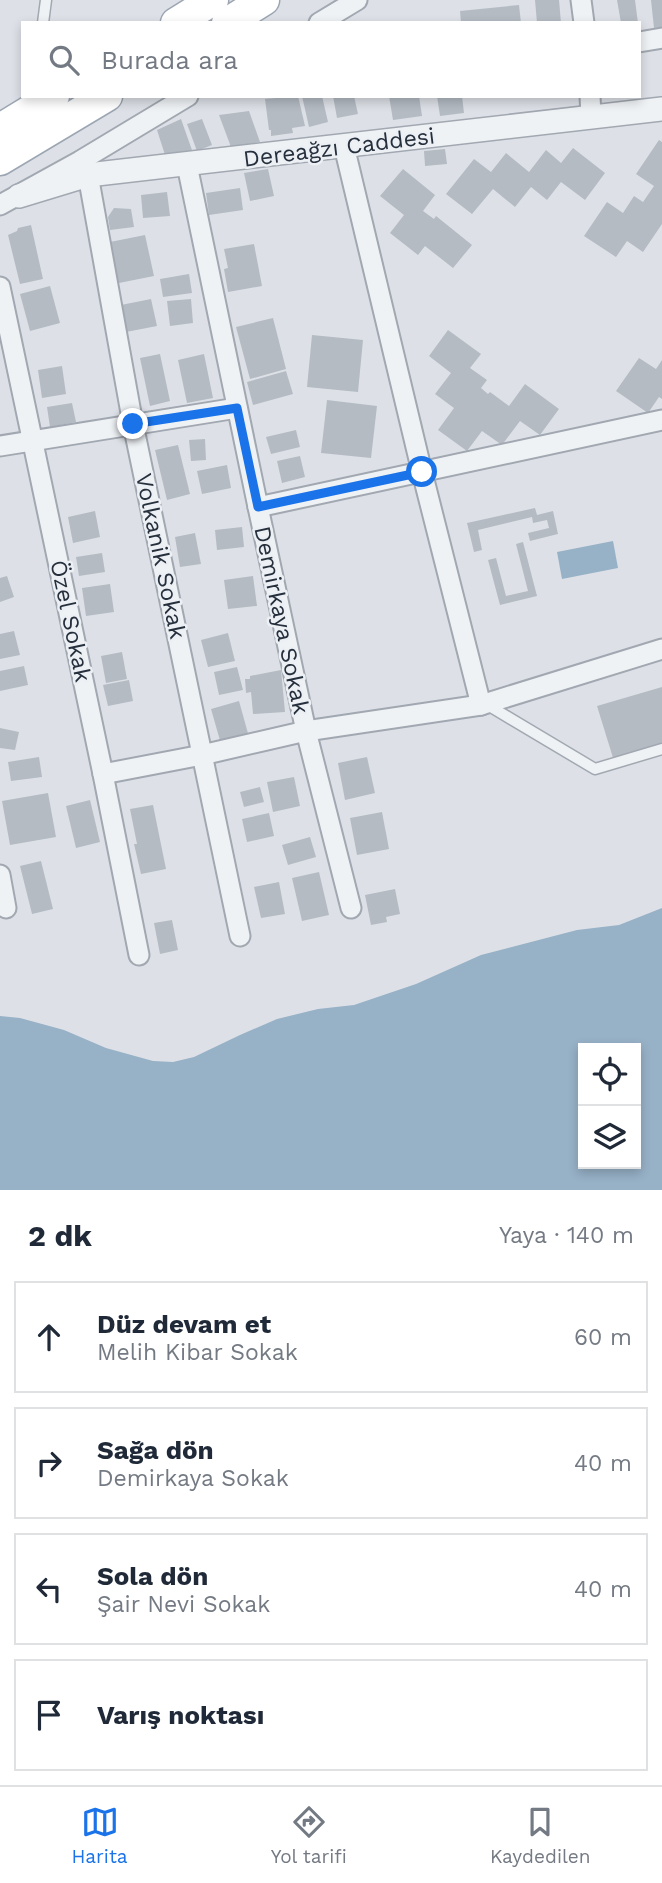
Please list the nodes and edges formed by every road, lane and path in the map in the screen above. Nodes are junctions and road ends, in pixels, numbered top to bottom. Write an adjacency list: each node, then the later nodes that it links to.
1 (46, 0): 6 (lane)
2 (213, 0): 7 (main road)
3 (264, 0): 8 (main road)
4 (357, 0): 9 (street)
5 (582, 0): 10 (street)
6 (43, 21)
7 (179, 21)
8 (230, 21)
9 (323, 21)
10 (584, 21)
11 (662, 38): 12 (street)
12 (641, 42)
13 (51, 98): 18 (main road)
14 (104, 98): 20 (main road)
15 (185, 98): 23 (street)
16 (591, 106): 17 (street, Dereağzı Caddesi); 19 (street, Dereağzı Caddesi)
17 (662, 109)
18 (0, 129)
19 (344, 146): 21 (street, Dereağzı Caddesi); 30 (street)
20 (0, 160)
21 (187, 165): 22 (street, Dereağzı Caddesi); 25 (street, Demirkaya Sokak)
22 (88, 175): 23 (street, Dereağzı Caddesi); 27 (street, Volkanik Sokak)
23 (9, 200)
24 (0, 287): 28 (street, Özel Sokak)
25 (237, 408): 27 (street); 31 (street, Demirkaya Sokak)
26 (662, 420): 30 (street)
27 (133, 424): 28 (street); 36 (street, Volkanik Sokak)
28 (34, 440): 29 (street); 37 (street, Özel Sokak)
29 (0, 446)
30 (422, 472): 31 (street); 33 (street)
31 (258, 507): 34 (street, Demirkaya Sokak)
32 (662, 649): 33 (street)
33 (483, 704): 34 (street); 35 (lane)
34 (306, 731): 36 (street); 40 (street, Demirkaya Sokak)
35 (662, 749)
36 (202, 755): 37 (street); 41 (street, Volkanik Sokak)
37 (103, 774): 42 (street, Özel Sokak)
38 (0, 875): 39 (street)
39 (6, 908)
40 (351, 908)
41 (240, 936)
42 (139, 955)

